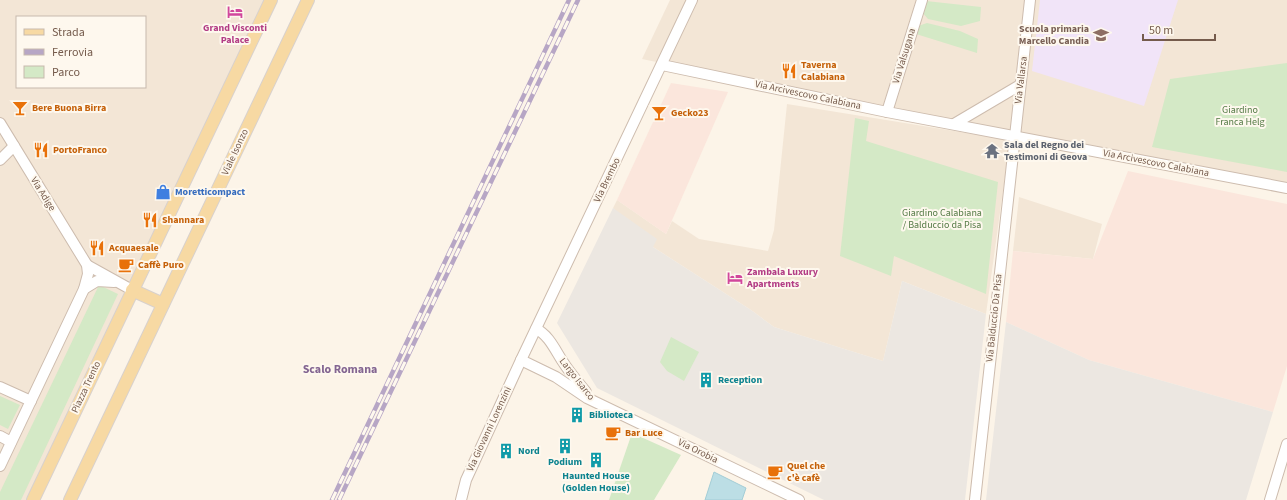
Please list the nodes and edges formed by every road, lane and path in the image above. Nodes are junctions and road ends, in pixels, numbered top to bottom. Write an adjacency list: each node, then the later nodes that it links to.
1 (308, 0): 19 (main road, Viale Isonzo)
2 (692, 0): 6 (street, Via Brembo)
3 (922, 0): 8 (street, Via Valsugana)
4 (1030, 0): 7 (street, Via Vallarsa)
5 (268, 2): 18 (main road)
6 (662, 65): 8 (street, Via Arcivescovo Calabiana); 20 (street, Via Brembo)
7 (1020, 86): 10 (street); 11 (street, Via Vallarsa)
8 (887, 112): 10 (street, Via Arcivescovo Calabiana)
9 (0, 123): 12 (street, Via Adige)
10 (954, 124): 11 (street, Via Arcivescovo Calabiana)
11 (1014, 136): 14 (street, Via Arcivescovo Calabiana); 35 (street, Via Balduccio Da Pisa)
12 (14, 146): 13 (street); 15 (street, Via Adige)
13 (0, 160)
14 (1287, 188)
15 (87, 265): 16 (street); 17 (street)
16 (117, 282): 17 (street); 18 (street)
17 (84, 289): 25 (street)
18 (132, 290): 19 (main road); 31 (main road, Piazza Trento)
19 (163, 304): 32 (main road)
20 (536, 329): 21 (street, Via Brembo); 22 (street, Largo Isarco)
21 (520, 360): 23 (street, Largo Isarco); 33 (street, Via Giovanni Lorenzini)
22 (562, 362): 23 (street); 26 (street, Largo Isarco)
23 (546, 372): 26 (street, Largo Isarco)
24 (0, 387): 25 (street)
25 (30, 401): 28 (street)
26 (596, 402): 34 (street, Via Orobia)
27 (0, 436): 28 (street)
28 (11, 442): 30 (street)
29 (1287, 444): 36 (street)
30 (0, 466)
31 (32, 500)
32 (70, 500)
33 (461, 500)
34 (799, 500)
35 (975, 500)
36 (1270, 500)

